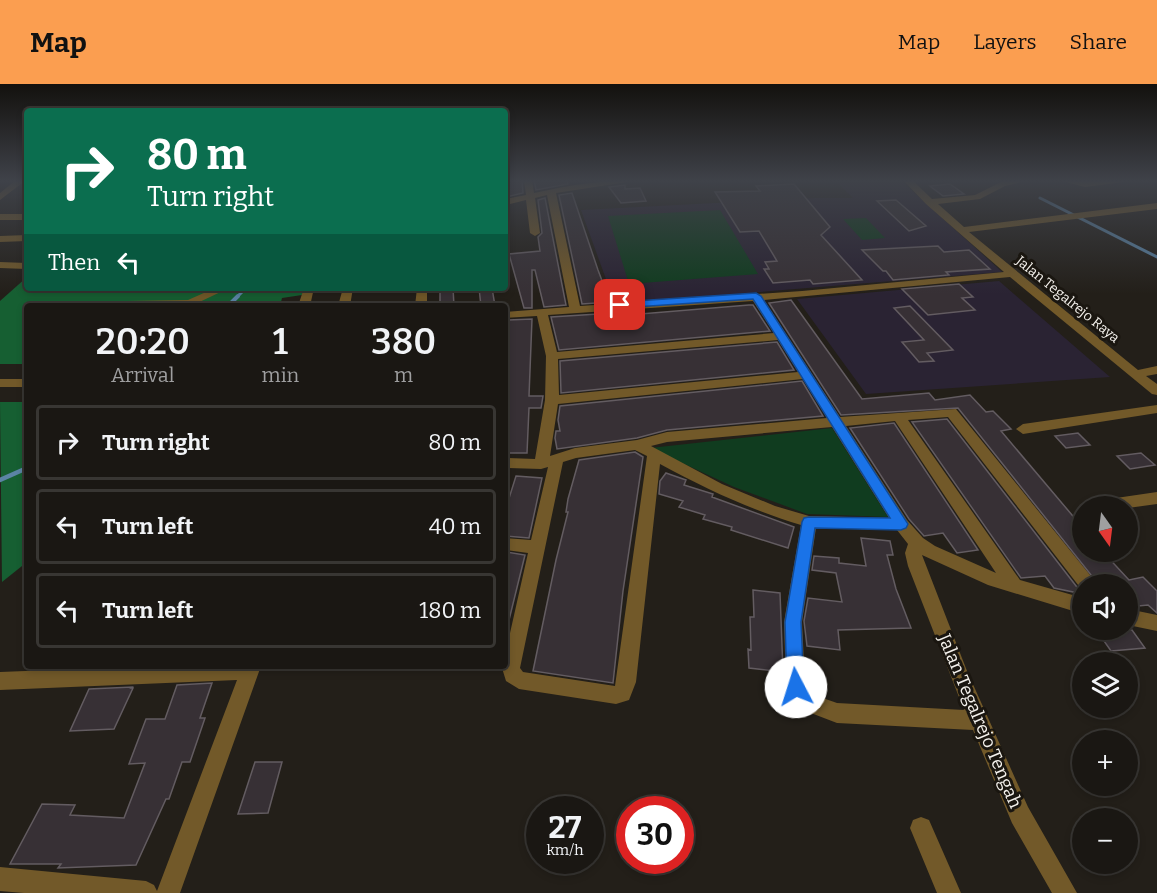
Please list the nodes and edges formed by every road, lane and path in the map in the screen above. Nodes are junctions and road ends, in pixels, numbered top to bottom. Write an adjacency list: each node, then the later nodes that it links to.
1 (533, 218): 6 (street)
2 (556, 218): 15 (street)
3 (948, 218): 5 (street, Jalan Tegalrejo Raya)
4 (1055, 218): 5 (street)
5 (963, 230): 11 (street, Jalan Tegalrejo Raya)
6 (535, 233)
7 (24, 238): 8 (street)
8 (0, 239)
9 (0, 265): 10 (street)
10 (24, 266)
11 (1013, 274): 13 (street); 21 (street, Jalan Tegalrejo Raya)
12 (217, 291): 14 (street)
13 (756, 296): 15 (street); 18 (street)
14 (190, 303)
15 (575, 310): 16 (street)
16 (542, 312): 17 (street); 19 (street)
17 (508, 315)
18 (781, 336): 19 (street); 22 (street)
19 (552, 356): 26 (street)
20 (1157, 370): 21 (street)
21 (1136, 374): 25 (street, Jalan Tegalrejo Raya)
22 (807, 375): 26 (street); 29 (street)
23 (0, 383): 24 (street)
24 (24, 383)
25 (1157, 391)
26 (552, 400): 33 (street)
27 (1157, 409): 30 (street)
28 (898, 416): 29 (street); 42 (street); 43 (street)
29 (837, 422): 31 (street); 38 (street)
30 (1023, 429)
31 (637, 445): 32 (street); 33 (street)
32 (654, 455): 37 (street); 47 (street)
33 (549, 461): 34 (street); 41 (street)
34 (508, 463)
35 (1157, 498): 36 (street)
36 (1138, 501)
37 (809, 522): 38 (street); 50 (street)
38 (901, 524): 39 (street)
39 (917, 543): 43 (street); 50 (street, Jalan Tegalrejo Tengah)
40 (508, 544): 41 (street)
41 (539, 548): 47 (street)
42 (1079, 574)
43 (1014, 586): 44 (street)
44 (1072, 603)
45 (1138, 619): 46 (street)
46 (1157, 623)
47 (512, 636)
48 (251, 669): 49 (street); 54 (street)
49 (0, 681)
50 (978, 720): 56 (street, Jalan Tegalrejo Tengah)
51 (921, 828): 55 (street)
52 (0, 879): 53 (street)
53 (146, 893)
54 (168, 893)
55 (949, 893)
56 (1065, 893)

